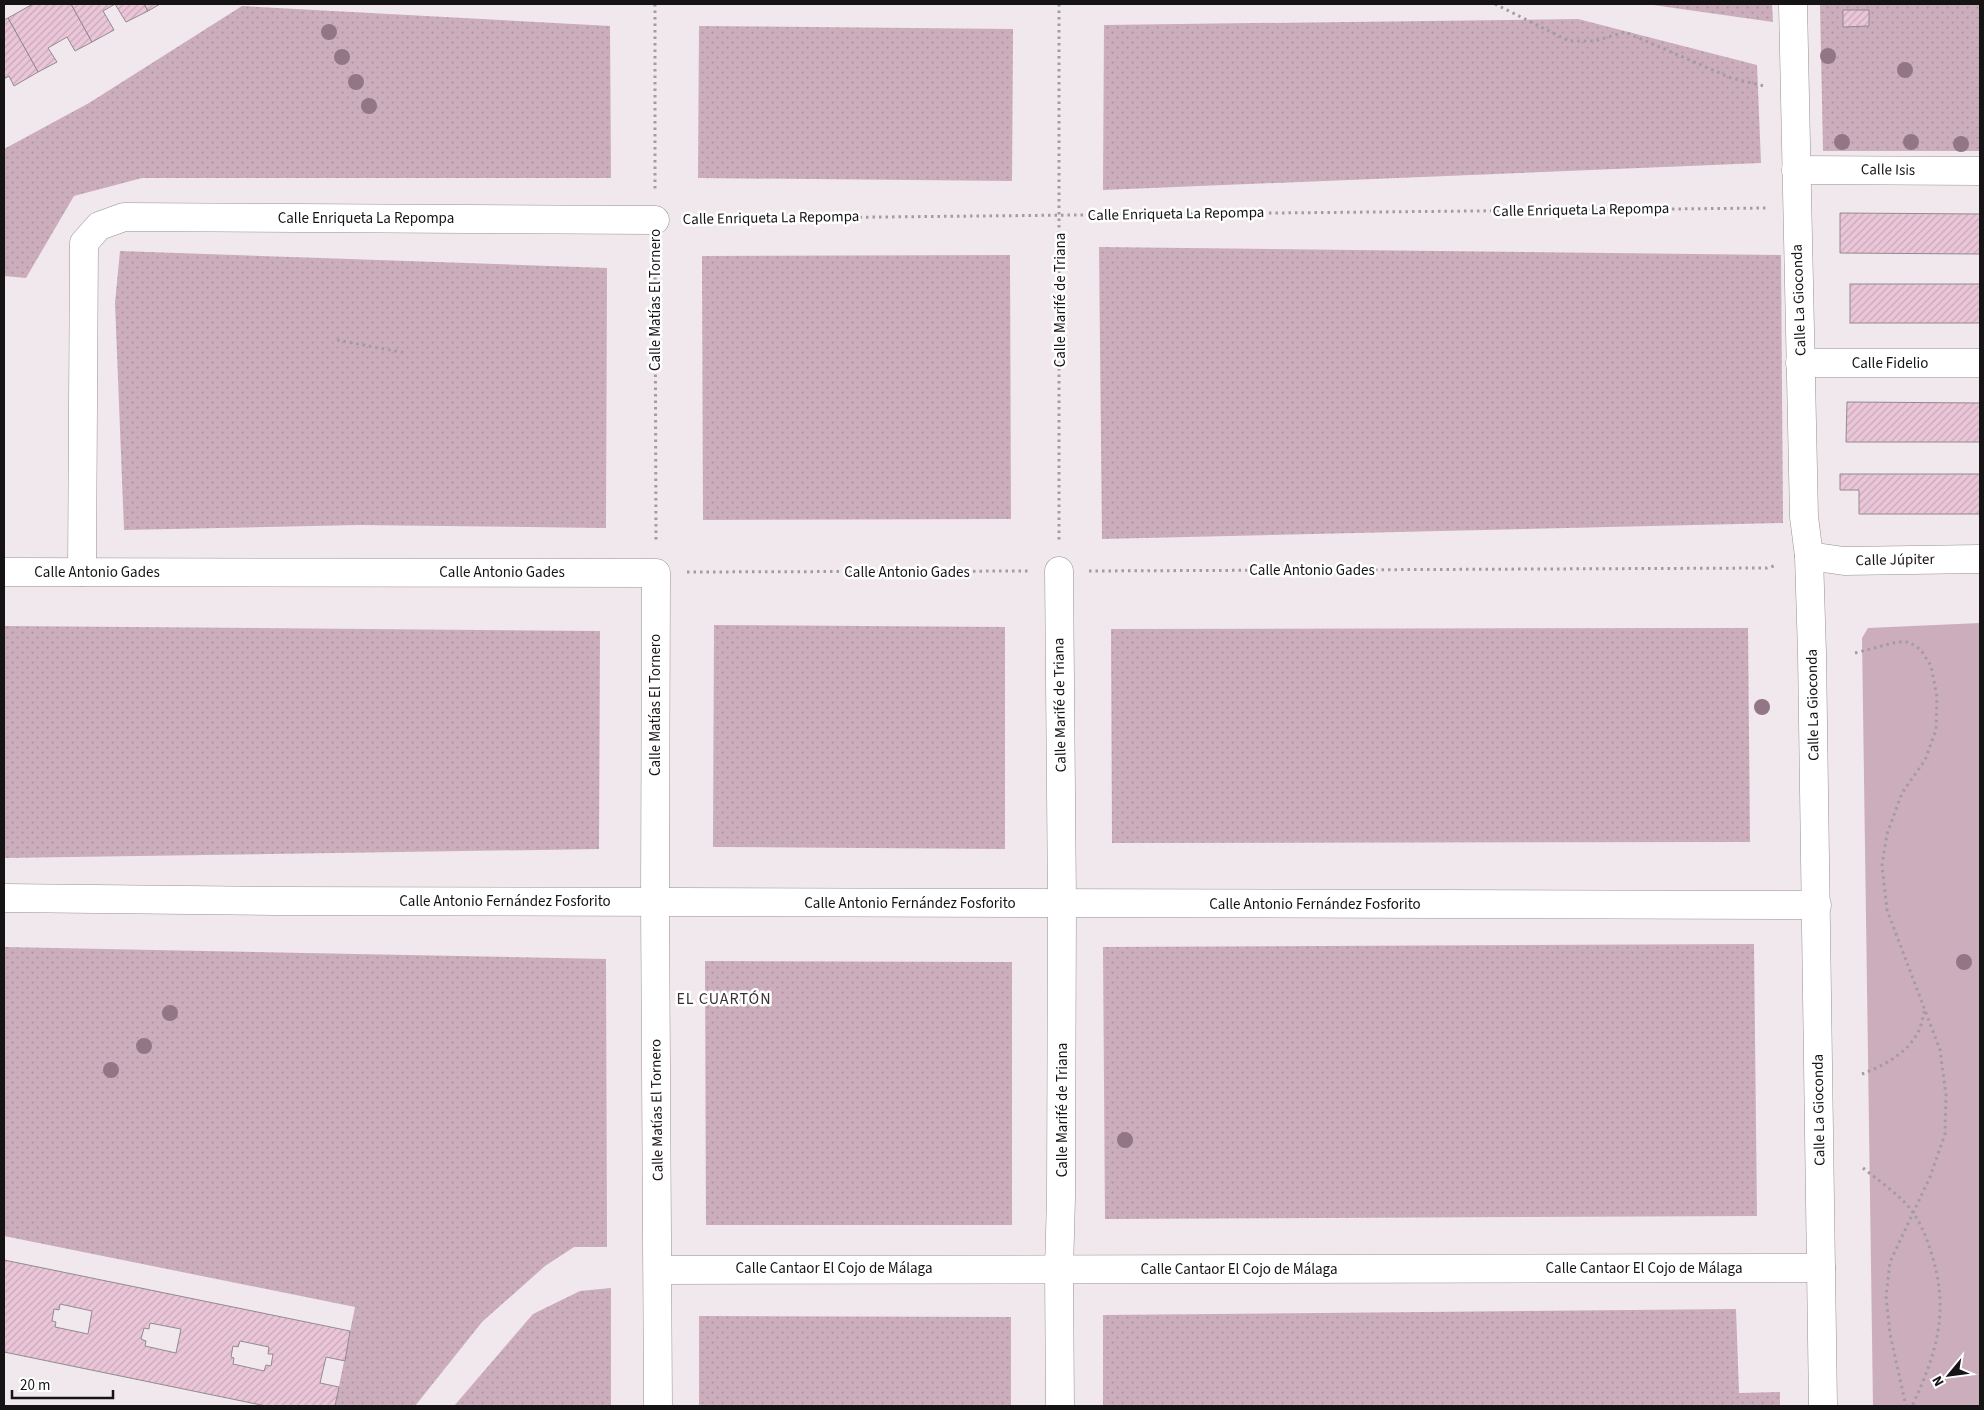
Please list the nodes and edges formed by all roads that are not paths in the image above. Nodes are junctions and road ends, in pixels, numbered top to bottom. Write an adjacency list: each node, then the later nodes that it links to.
1 (1793, 4): 2 (street, Calle La Gioconda)
2 (1796, 170): 3 (street, Calle Isis); 5 (street, Calle La Gioconda)
3 (1980, 171)
4 (655, 220): 11 (street, Calle Enriqueta La Repompa)
5 (1800, 363): 6 (street, Calle Fidelio); 7 (street, Calle La Gioconda)
6 (1980, 363)
7 (1809, 556): 8 (street, Calle Júpiter); 16 (street, Calle La Gioconda)
8 (1980, 559)
9 (1059, 571): 15 (street, Calle Marifé de Triana)
10 (4, 572): 11 (street, Calle Antonio Gades)
11 (82, 572): 12 (street, Calle Antonio Gades)
12 (656, 572): 14 (street, Calle Matías El Tornero)
13 (4, 898): 14 (street, Calle Antonio Fernández Fosforito)
14 (655, 902): 15 (street, Calle Antonio Fernández Fosforito); 18 (street, Calle Matías El Tornero)
15 (1062, 903): 16 (street, Calle Antonio Fernández Fosforito); 19 (street, Calle Marifé de Triana)
16 (1817, 905): 17 (street, Calle La Gioconda)
17 (1821, 1268): 19 (street, Calle Cantaor El Cojo de Málaga); 22 (street, Calle La Gioconda)
18 (658, 1270): 19 (street, Calle Cantaor El Cojo de Málaga); 20 (street, Calle Matías El Tornero)
19 (1058, 1270): 21 (street, Calle Marifé de Triana)
20 (658, 1406)
21 (1060, 1406)
22 (1822, 1406)

